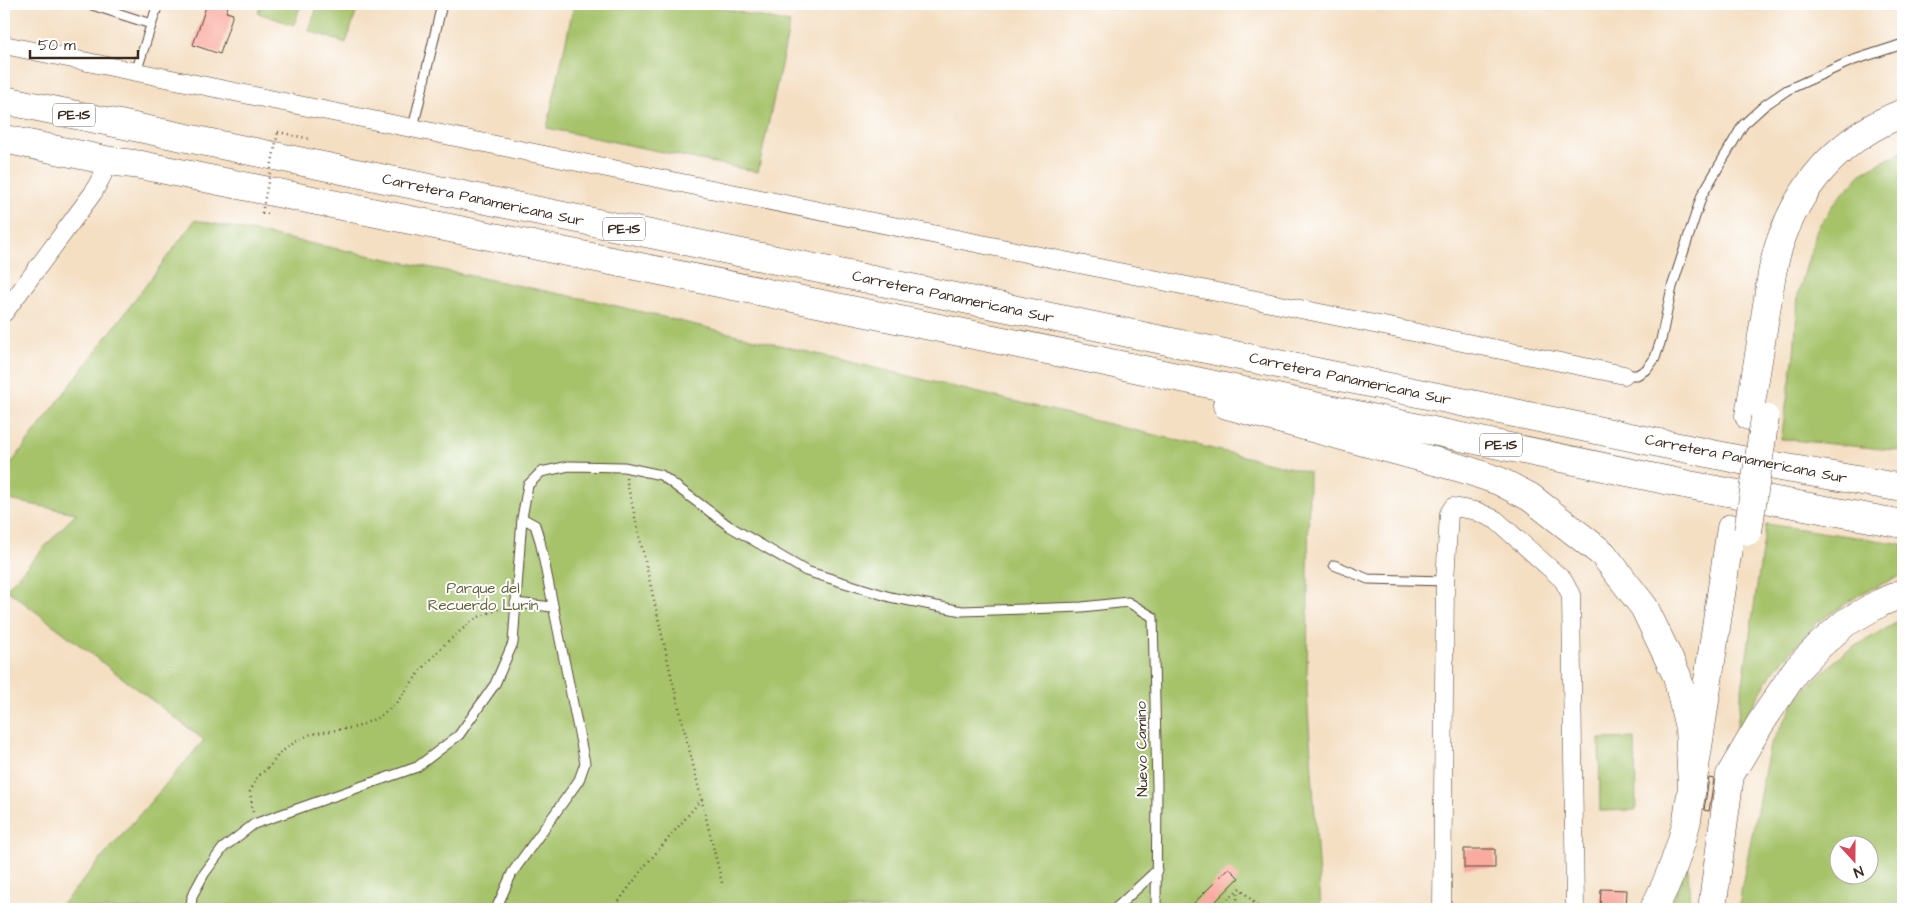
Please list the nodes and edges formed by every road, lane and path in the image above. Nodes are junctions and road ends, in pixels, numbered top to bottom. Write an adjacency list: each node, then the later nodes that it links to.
1 (89, 4): 4 (lane)
2 (158, 4): 4 (lane)
3 (442, 4): 10 (lane)
4 (151, 24): 7 (lane)
5 (1903, 44): 18 (lane)
6 (4, 45): 7 (street)
7 (136, 72): 10 (street)
8 (4, 100): 20 (highway, Carretera Panamericana Sur / PE-1S)
9 (1903, 114): 19 (highway)
10 (413, 128): 18 (street)
11 (1903, 132): 19 (highway)
12 (4, 139): 14 (highway, PE-1S)
13 (310, 139): 15 (path, bridge)
14 (110, 161): 16 (street); 17 (highway, PE-1S)
15 (262, 213)
16 (4, 313)
17 (1101, 361): 25 (highway, PE-1S); 31 (highway)
18 (1624, 375)
19 (1757, 417): 31 (highway)
20 (1746, 461): 22 (highway); 23 (highway, Carretera Panamericana Sur / PE-1S)
21 (624, 467): 24 (lane); 32 (path); 34 (lane, Nuevo Camino)
22 (1903, 471)
23 (1903, 488)
24 (522, 518): 29 (lane); 30 (lane)
25 (1903, 524)
26 (1334, 565): 27 (lane)
27 (1445, 581): 45 (street); 46 (street)
28 (1903, 593): 48 (highway)
29 (515, 604): 30 (lane); 33 (path); 33 (lane)
30 (553, 607): 38 (lane)
31 (1692, 787): 47 (highway)
32 (701, 800): 35 (path); 39 (path)
33 (254, 824): 37 (lane)
34 (1157, 870): 40 (lane); 41 (lane, Nuevo Camino)
35 (722, 883)
36 (1240, 888): 42 (path); 43 (path); 44 (path)
37 (191, 909)
38 (496, 909)
39 (613, 909)
40 (1115, 909)
41 (1156, 909)
42 (1217, 909)
43 (1235, 909)
44 (1260, 909)
45 (1442, 909)
46 (1575, 909)
47 (1654, 909)
48 (1712, 909)

